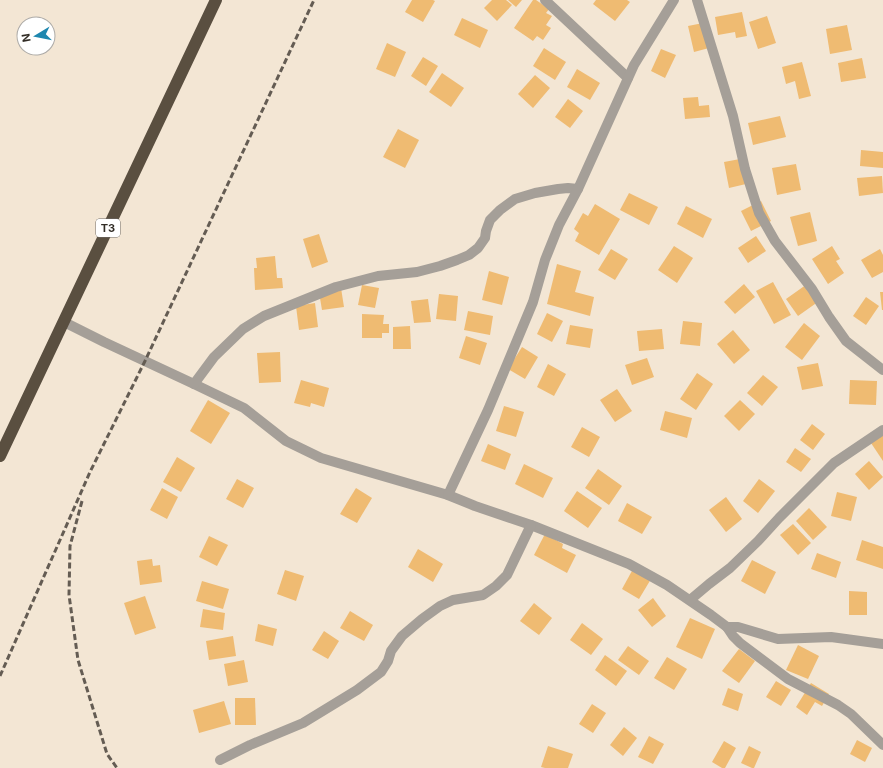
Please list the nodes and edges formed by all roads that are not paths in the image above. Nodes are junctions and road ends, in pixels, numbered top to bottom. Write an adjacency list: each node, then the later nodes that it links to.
1 (216, 0): 7 (highway, T3)
2 (545, 0): 5 (street)
3 (674, 0): 5 (street)
4 (697, 0): 8 (street)
5 (628, 78): 6 (street)
6 (578, 189): 9 (street); 12 (street)
7 (64, 322): 9 (street); 11 (highway, T3)
8 (883, 370)
9 (194, 384): 12 (street)
10 (883, 430): 14 (street)
11 (0, 456)
12 (448, 495): 13 (street)
13 (531, 525): 14 (street); 18 (street)
14 (690, 600): 15 (street)
15 (727, 626): 16 (street); 17 (street)
16 (883, 644)
17 (883, 745)
18 (220, 760)

